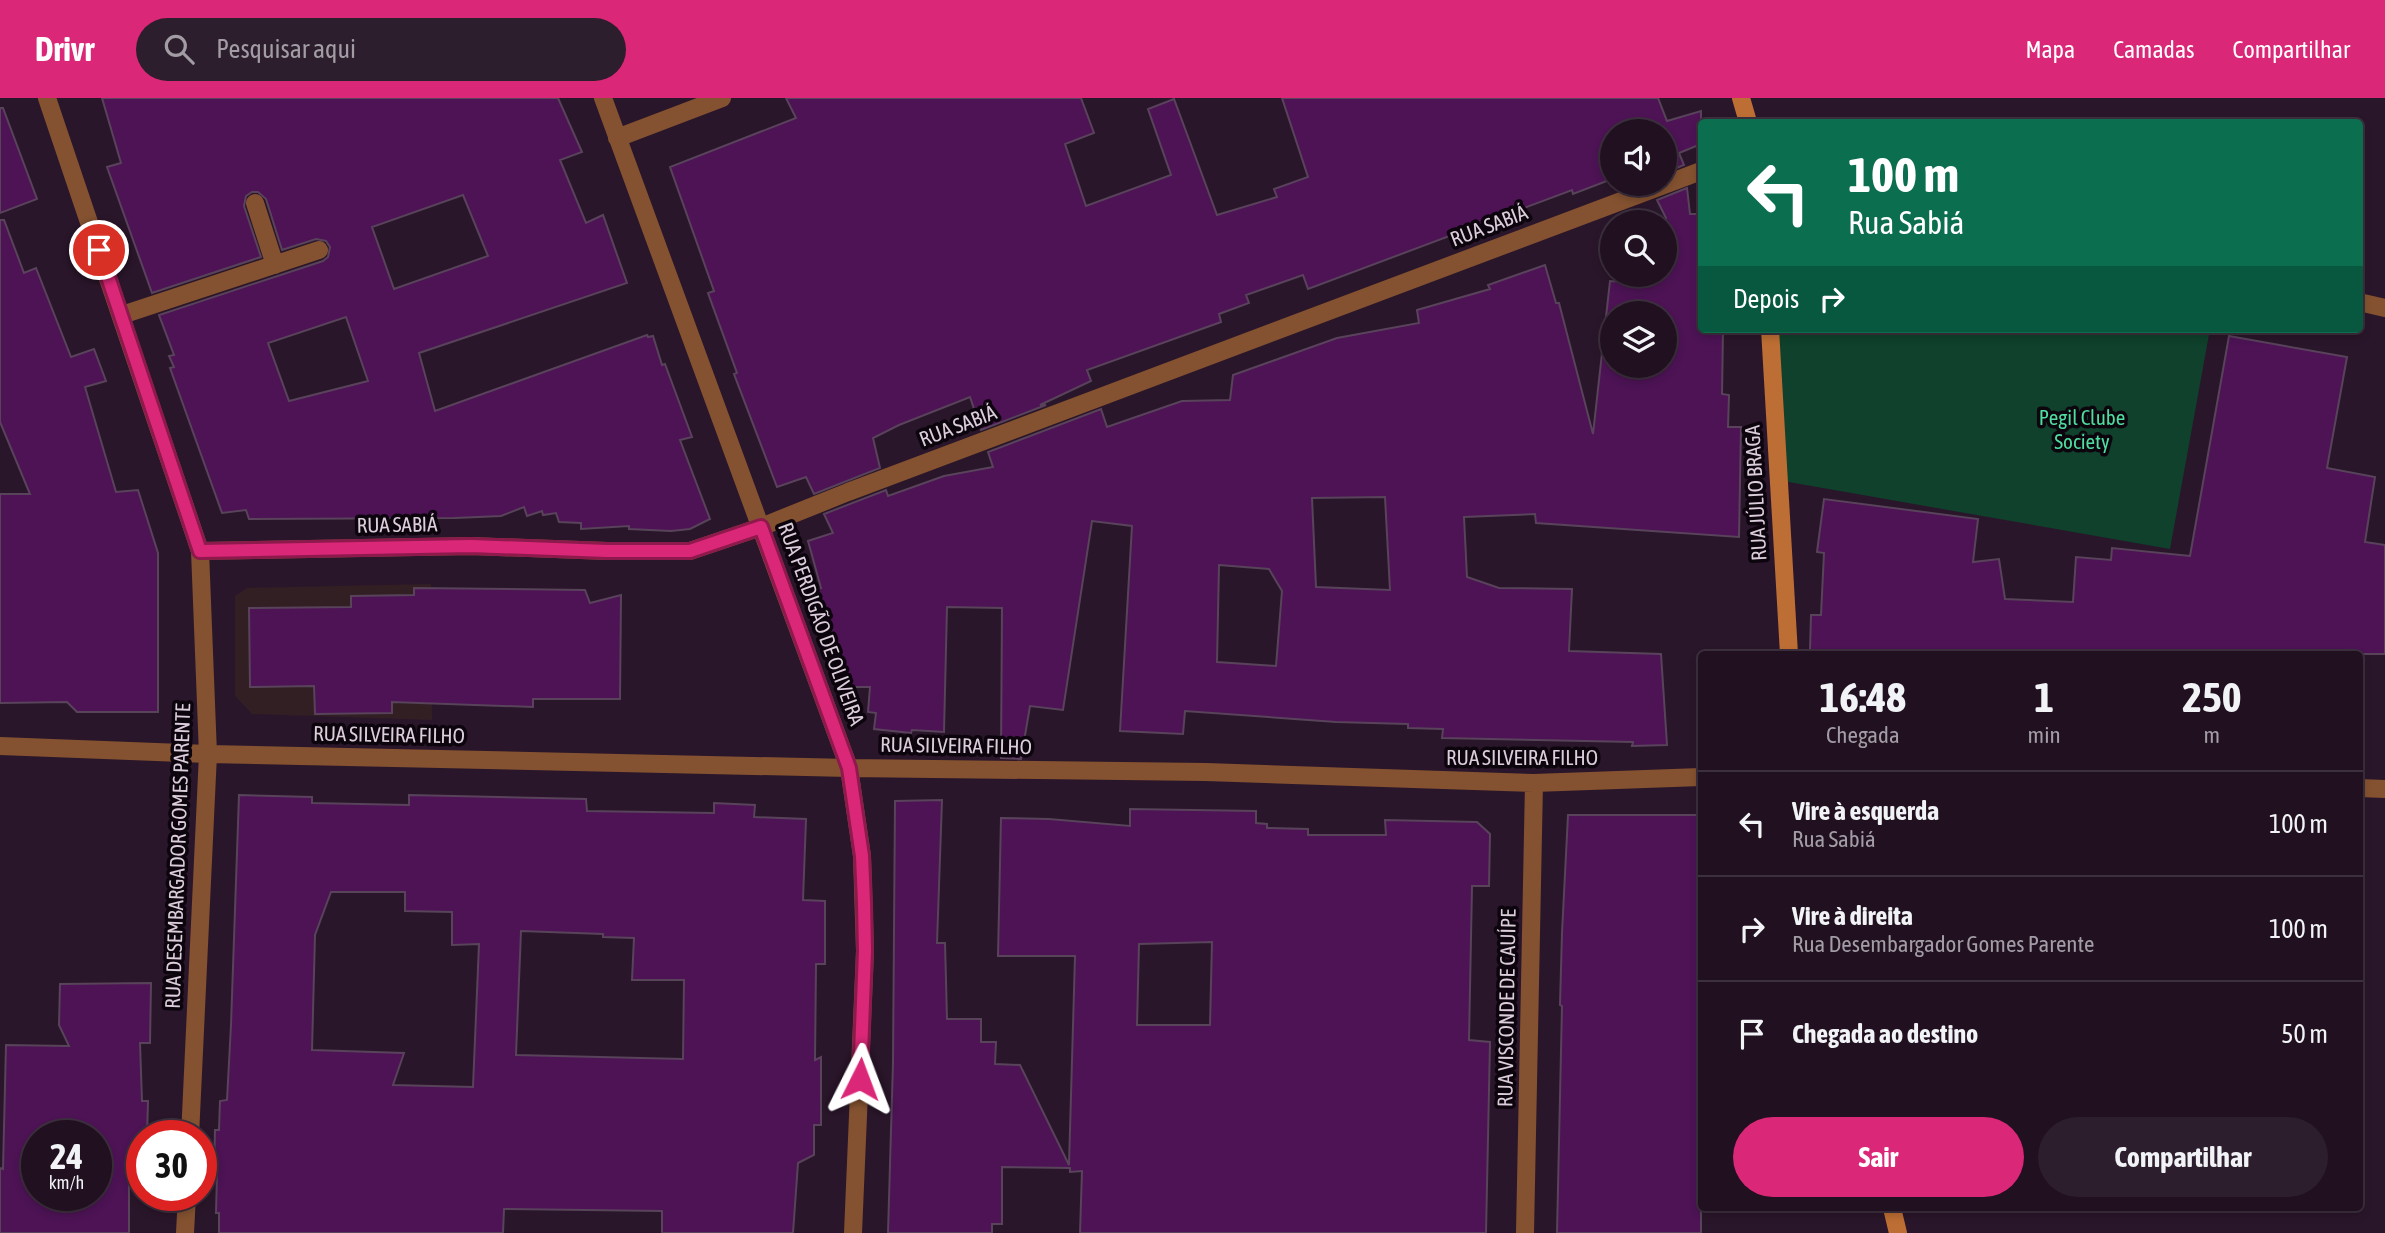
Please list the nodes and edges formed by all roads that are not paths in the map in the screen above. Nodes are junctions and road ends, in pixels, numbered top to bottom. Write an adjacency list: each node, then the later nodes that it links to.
1 (47, 98): 13 (street, RUA DESEMBARGADOR GOMES PARENTE)
2 (603, 98): 6 (street, RUA PERDIGÃO DE OLIVEIRA)
3 (722, 98): 6 (street)
4 (1741, 98): 5 (street)
5 (1747, 119)
6 (617, 138): 15 (street, RUA PERDIGÃO DE OLIVEIRA)
7 (1698, 173): 15 (street, RUA SABIÁ)
8 (255, 203): 10 (street)
9 (319, 250): 10 (street)
10 (275, 265): 13 (street)
11 (2363, 303): 12 (street)
12 (2385, 308)
13 (122, 315): 16 (street, RUA DESEMBARGADOR GOMES PARENTE)
14 (1770, 333): 17 (street, RUA JÚLIO BRAGA)
15 (761, 527): 16 (street, RUA SABIÁ); 20 (street, RUA PERDIGÃO DE OLIVEIRA)
16 (200, 551): 19 (street, RUA DESEMBARGADOR GOMES PARENTE)
17 (1789, 651)
18 (0, 746): 19 (street, RUA SILVEIRA FILHO)
19 (208, 754): 20 (street, RUA SILVEIRA FILHO); 25 (street, RUA DESEMBARGADOR GOMES PARENTE)
20 (849, 768): 22 (street, RUA SILVEIRA FILHO); 29 (street, RUA PERDIGÃO DE OLIVEIRA)
21 (1698, 777): 22 (street, RUA SILVEIRA FILHO)
22 (1534, 783): 30 (street, RUA VISCONDE DE CAUÍPE)
23 (2363, 788): 24 (street)
24 (2385, 789)
25 (191, 1120)
26 (187, 1211): 28 (street)
27 (1893, 1211): 31 (street)
28 (186, 1233)
29 (853, 1233)
30 (1525, 1233)
31 (1898, 1233)

